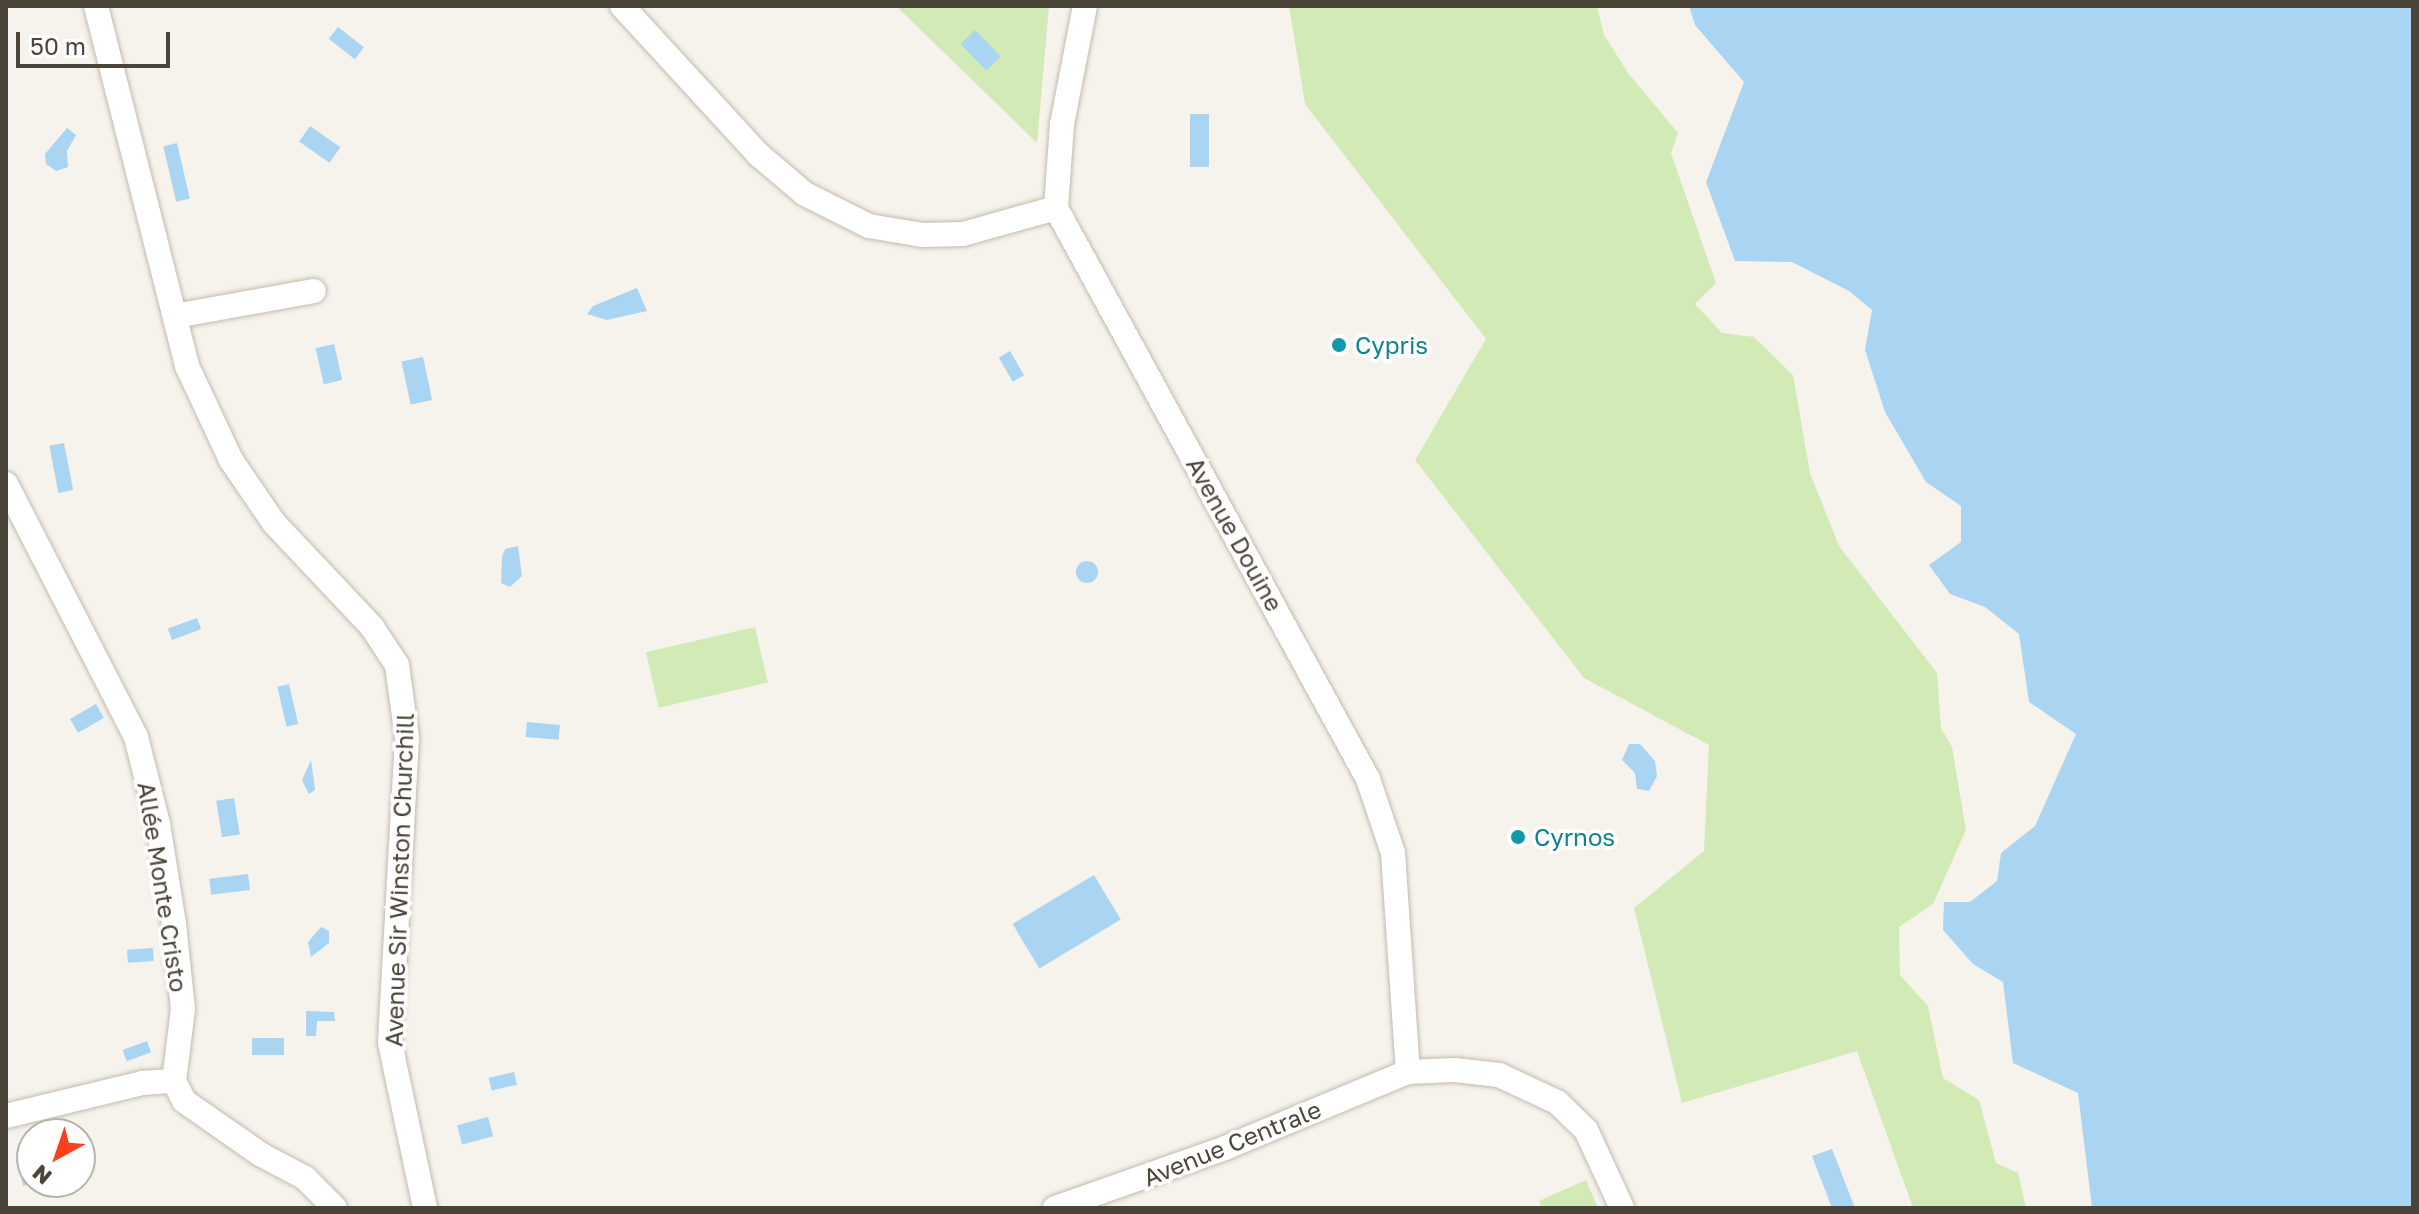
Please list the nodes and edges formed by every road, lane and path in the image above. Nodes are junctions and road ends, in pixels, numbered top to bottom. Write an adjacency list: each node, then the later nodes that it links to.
1 (96, 6): 6 (street, Avenue Sir Winston Churchill)
2 (622, 6): 4 (street)
3 (1085, 6): 4 (street)
4 (1056, 208): 8 (street, Avenue Douine)
5 (314, 291): 6 (street)
6 (175, 316): 12 (street, Avenue Sir Winston Churchill)
7 (6, 484): 9 (street, Allée Monte Cristo)
8 (1408, 1072): 13 (street, Avenue Centrale); 14 (street)
9 (174, 1081): 10 (street); 11 (street)
10 (6, 1116)
11 (335, 1208)
12 (425, 1208)
13 (1055, 1208)
14 (1622, 1208)

